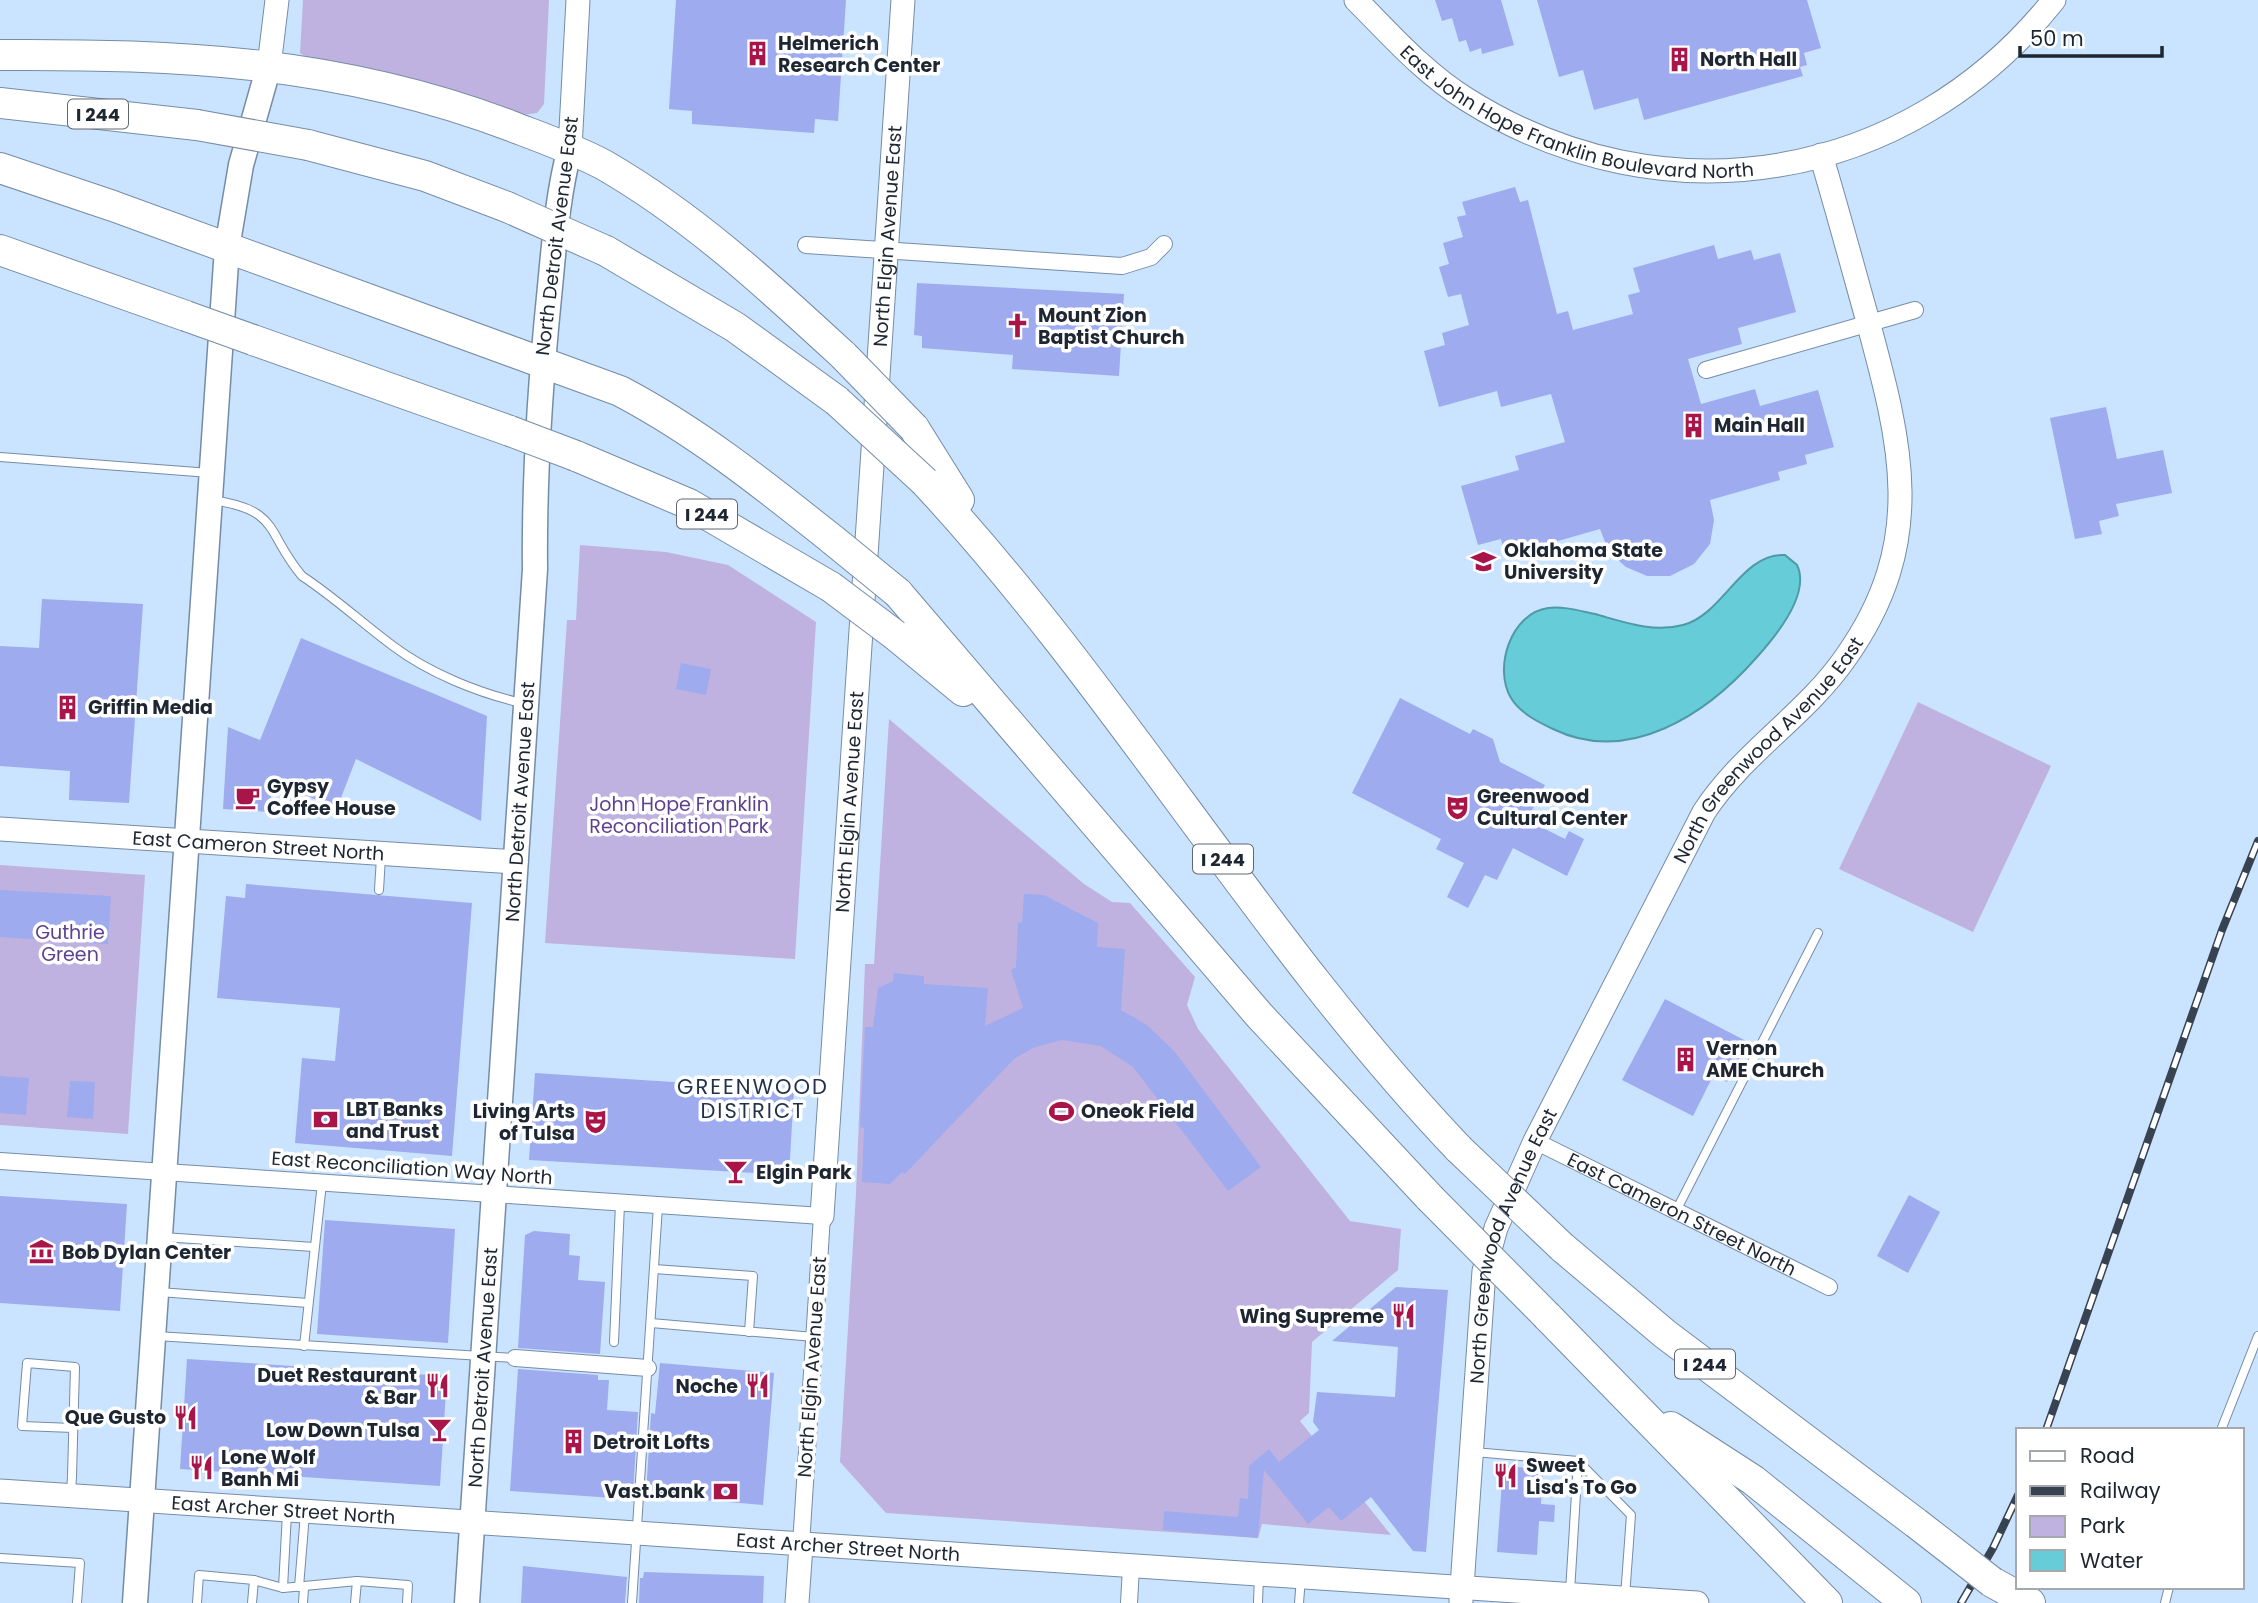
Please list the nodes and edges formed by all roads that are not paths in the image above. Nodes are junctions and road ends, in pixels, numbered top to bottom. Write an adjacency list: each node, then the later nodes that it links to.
1 (277, 0): 7 (street)
2 (578, 0): 9 (street, North Detroit Avenue East)
3 (904, 0): 16 (street, North Elgin Avenue East)
4 (1356, 0): 10 (street, East John Hope Franklin Boulevard North)
5 (2054, 0): 10 (street)
6 (0, 55): 7 (highway)
7 (269, 66): 9 (highway); 14 (main road)
8 (0, 103): 24 (highway, I 244, bridge)
9 (570, 148): 19 (main road, North Detroit Avenue East); 24 (highway, bridge)
10 (1821, 155): 18 (street, North Greenwood Avenue East)
11 (0, 168): 14 (highway)
12 (1164, 244): 16 (street)
13 (806, 245): 16 (street)
14 (227, 248): 19 (highway); 22 (main road)
15 (0, 250): 29 (highway, I 244, bridge)
16 (886, 251): 41 (street, North Elgin Avenue East)
17 (1915, 310): 18 (street)
18 (1868, 324): 20 (street); 33 (street, North Greenwood Avenue East)
19 (543, 361): 25 (main road, North Detroit Avenue East); 29 (highway, bridge)
20 (1706, 370)
21 (0, 457): 22 (lane)
22 (211, 473): 23 (main road)
23 (209, 499): 25 (lane); 27 (main road)
24 (996, 560): 76 (highway, I 244, bridge)
25 (526, 704): 30 (main road, North Detroit Avenue East)
26 (0, 829): 27 (street, East Cameron Street North)
27 (186, 842): 28 (street, East Cameron Street North); 35 (main road)
28 (381, 854): 30 (street, East Cameron Street North); 31 (lane)
29 (1126, 859): 58 (highway, I 244, bridge)
30 (516, 862): 37 (main road, North Detroit Avenue East)
31 (379, 890)
32 (1818, 933): 40 (lane)
33 (1535, 1141): 40 (street, East Cameron Street North); 61 (street, North Greenwood Avenue East)
34 (0, 1161): 35 (street, East Reconciliation Way North)
35 (164, 1172): 36 (street, East Reconciliation Way North); 42 (main road)
36 (322, 1183): 37 (street, East Reconciliation Way North); 43 (lane)
37 (493, 1195): 38 (street, East Reconciliation Way North); 55 (main road, North Detroit Avenue East)
38 (620, 1203): 39 (street, East Reconciliation Way North); 53 (lane)
39 (658, 1206): 41 (street, East Reconciliation Way North); 44 (lane)
40 (1675, 1212): 45 (street, East Cameron Street North)
41 (822, 1216): 52 (street, North Elgin Avenue East)
42 (160, 1237): 43 (lane); 46 (main road)
43 (314, 1247): 47 (lane)
44 (654, 1269): 48 (lane); 49 (lane)
45 (1829, 1287)
46 (156, 1292): 47 (lane); 50 (main road)
47 (308, 1303): 54 (lane)
48 (651, 1323): 49 (lane); 57 (lane)
49 (749, 1332): 52 (lane)
50 (153, 1336): 54 (lane); 65 (main road)
51 (2258, 1336): 60 (lane)
52 (814, 1337): 69 (street, North Elgin Avenue East)
53 (614, 1342)
54 (304, 1346): 55 (lane)
55 (483, 1356): 56 (lane); 67 (main road, North Detroit Avenue East)
56 (515, 1358): 57 (street)
57 (648, 1368): 68 (lane)
58 (1628, 1399): 96 (highway, I 244); 97 (highway)
59 (73, 1428): 59 (lane); 64 (lane)
60 (2222, 1428)
61 (1471, 1452): 62 (lane); 80 (street, North Greenwood Avenue East)
62 (1578, 1461): 79 (lane); 81 (lane)
63 (0, 1492): 64 (street, East Archer Street North)
64 (71, 1496): 65 (street, East Archer Street North)
65 (142, 1500): 66 (street, East Archer Street North); 83 (main road)
66 (296, 1511): 67 (street, East Archer Street North); 77 (lane); 78 (lane)
67 (472, 1523): 68 (street, East Archer Street North); 89 (main road, North Detroit Avenue East)
68 (638, 1534): 69 (street, East Archer Street North); 90 (lane)
69 (801, 1545): 71 (street, East Archer Street North); 91 (street, North Elgin Avenue East)
70 (0, 1558): 82 (lane)
71 (1131, 1567): 72 (street, East Archer Street North); 92 (street)
72 (1259, 1575): 73 (street, East Archer Street North); 93 (lane)
73 (1301, 1577): 80 (street, East Archer Street North); 94 (lane)
74 (254, 1580): 77 (lane); 84 (lane); 85 (lane)
75 (357, 1581): 78 (lane); 87 (lane); 88 (lane)
76 (1992, 1582): 98 (highway, I 244); 99 (highway)
77 (283, 1588): 78 (lane)
78 (301, 1588): 86 (lane)
79 (1570, 1594): 80 (street, East Archer Street North); 81 (street, East Archer Street North)
80 (1462, 1595)
81 (1625, 1598): 95 (street, East Archer Street North)
82 (77, 1603)
83 (135, 1603)
84 (197, 1603)
85 (252, 1603)
86 (303, 1603)
87 (355, 1603)
88 (407, 1603)
89 (467, 1603)
90 (632, 1603)
91 (797, 1603)
92 (1129, 1603)
93 (1258, 1603)
94 (1299, 1603)
95 (1698, 1603)
96 (1827, 1603)
97 (1906, 1603)
98 (2017, 1603)
99 (2029, 1603)

